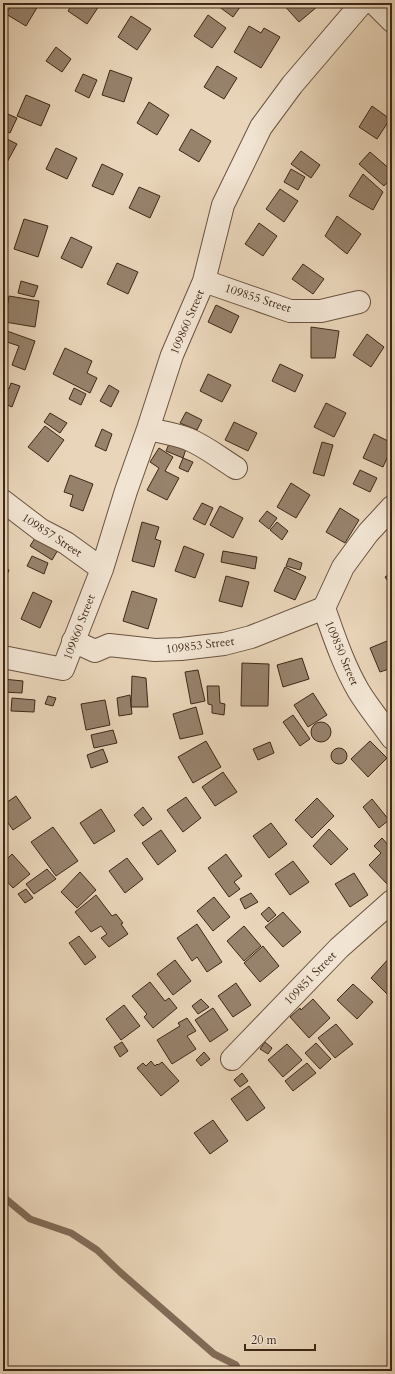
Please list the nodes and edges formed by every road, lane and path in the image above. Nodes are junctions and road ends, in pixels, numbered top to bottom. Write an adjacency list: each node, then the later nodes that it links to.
1 (362, 3): 4 (street, 109860 Street)
2 (374, 3): 3 (street)
3 (392, 21)
4 (204, 281): 5 (street, 109855 Street); 6 (street, 109860 Street)
5 (359, 302)
6 (148, 428): 7 (street); 10 (street, 109860 Street)
7 (236, 468)
8 (3, 501): 10 (street, 109857 Street)
9 (392, 507): 11 (street, 109850 Street)
10 (102, 569): 12 (street, 109860 Street)
11 (324, 608): 12 (street, 109853 Street); 14 (street, 109850 Street)
12 (73, 642): 13 (street, 109860 Street)
13 (3, 657)
14 (392, 738)
15 (392, 901): 16 (street, 109851 Street)
16 (232, 1059)

